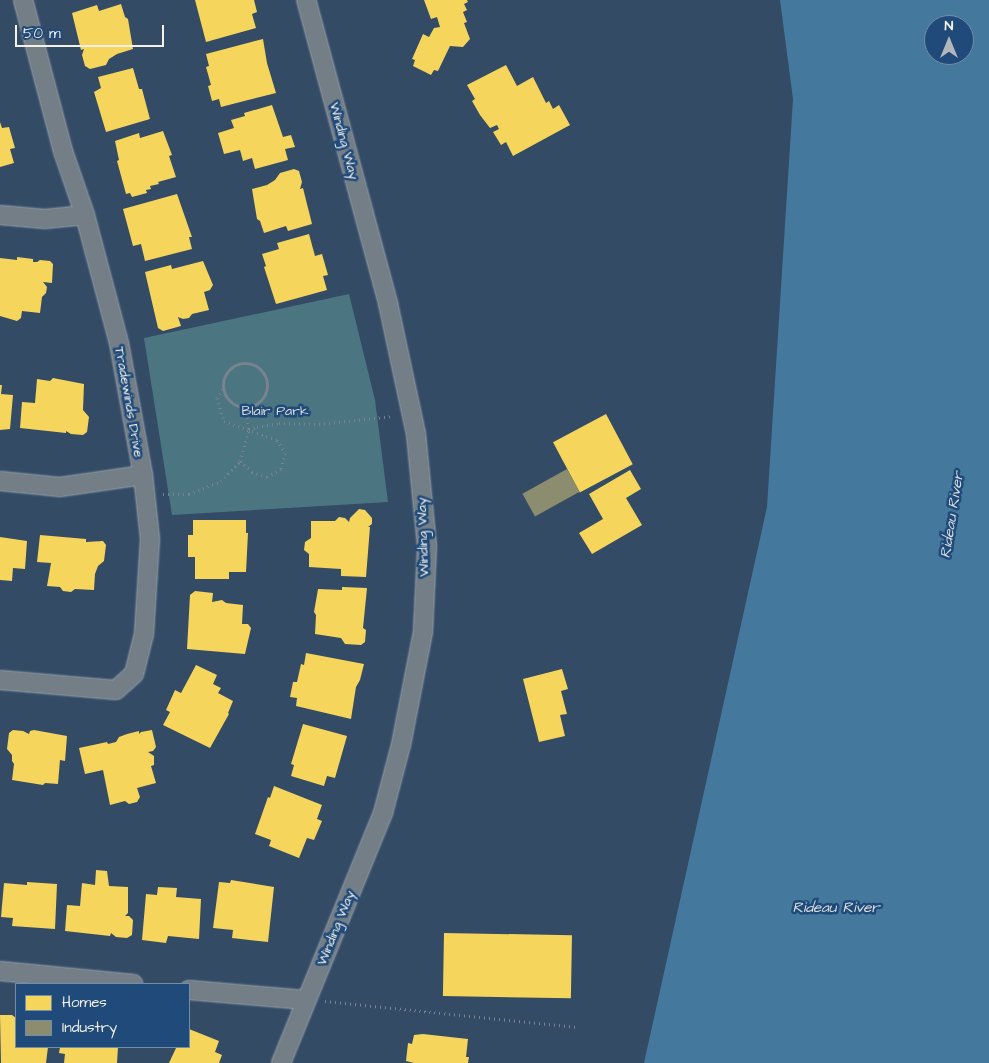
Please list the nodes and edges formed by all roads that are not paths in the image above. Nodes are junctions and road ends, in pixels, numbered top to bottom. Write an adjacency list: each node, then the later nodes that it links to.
1 (23, 0): 4 (street, Tradewinds Drive)
2 (306, 0): 11 (street, Winding Way)
3 (0, 214): 4 (street)
4 (85, 215): 5 (street, Tradewinds Drive)
5 (143, 475): 6 (street); 7 (street, Tradewinds Drive)
6 (0, 481)
7 (0, 680)
8 (0, 971): 9 (street)
9 (123, 983)
10 (190, 990): 11 (street)
11 (306, 1000): 12 (street, Winding Way)
12 (281, 1063)

